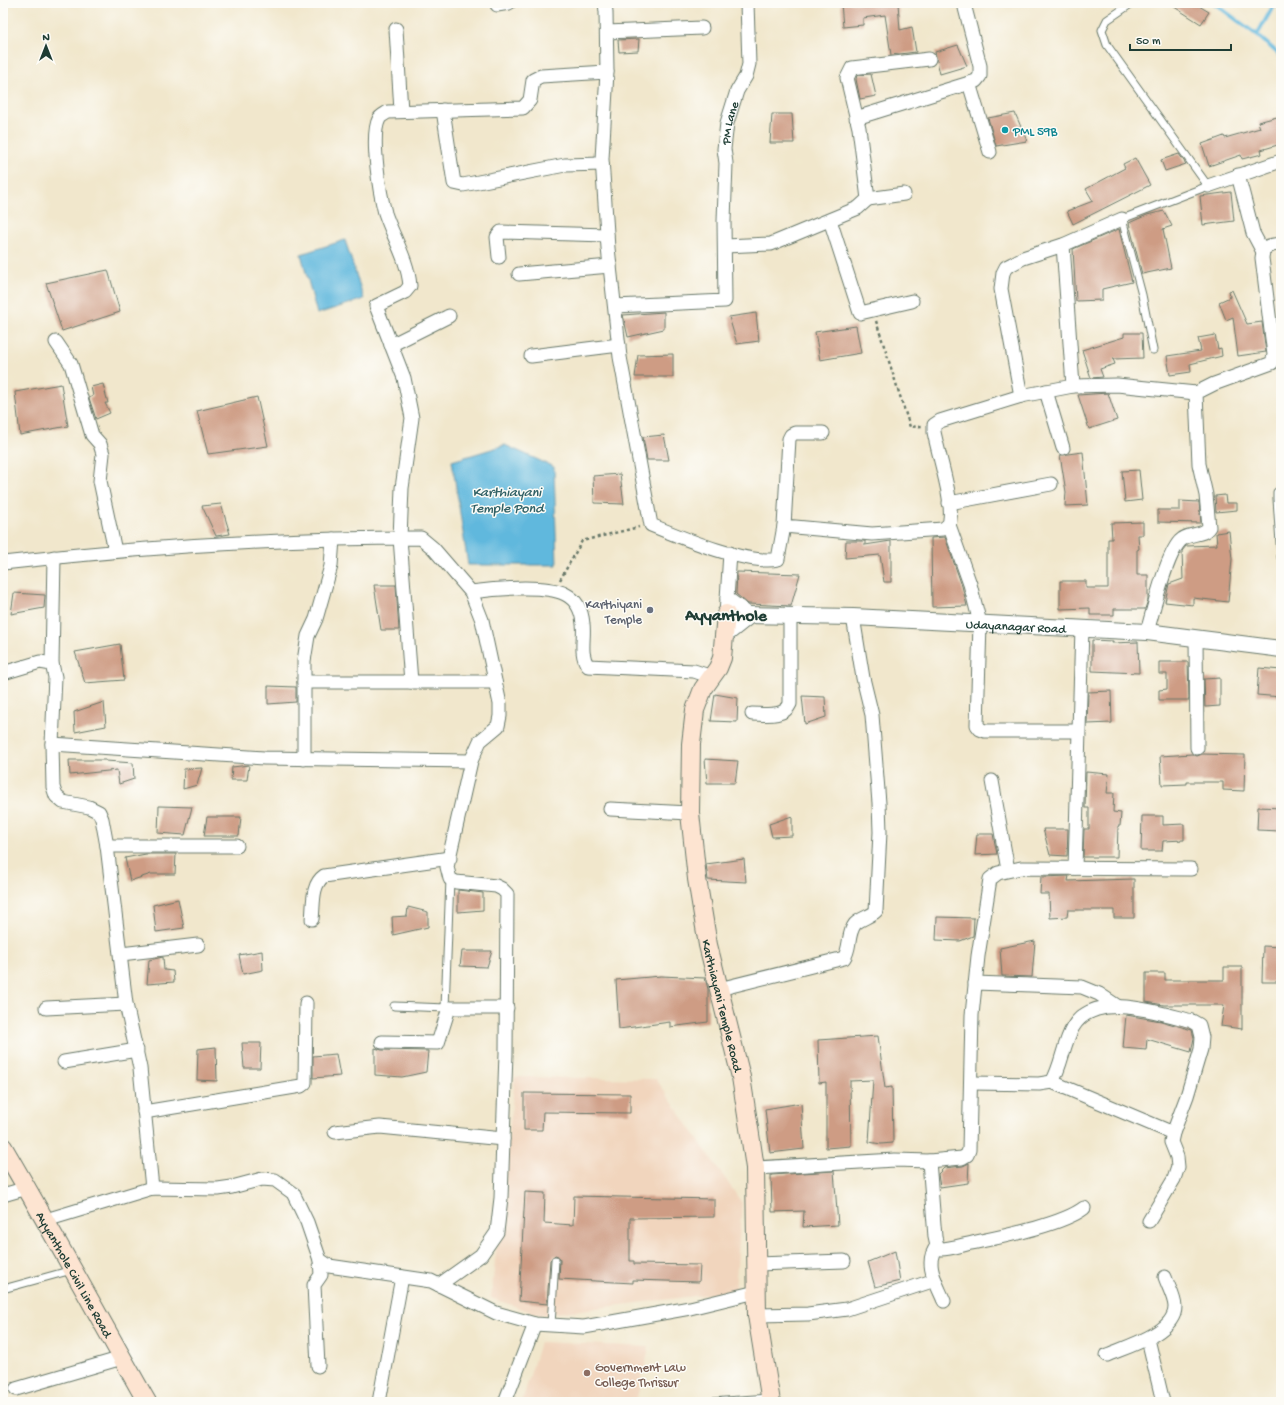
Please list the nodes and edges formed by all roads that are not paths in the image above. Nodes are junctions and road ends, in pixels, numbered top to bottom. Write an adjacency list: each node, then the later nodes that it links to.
1 (605, 3): 7 (street)
2 (747, 3): 26 (street, PM Lane)
3 (1132, 3): 18 (lane)
4 (965, 8): 10 (street)
5 (702, 28): 7 (street)
6 (396, 29): 12 (street)
7 (607, 32): 9 (street)
8 (930, 59): 13 (street)
9 (607, 72): 11 (street); 16 (street)
10 (969, 83): 13 (street); 14 (street)
11 (443, 110): 12 (street); 16 (street)
12 (401, 111): 35 (street)
13 (856, 118): 20 (street)
14 (990, 152)
15 (1281, 160): 17 (street)
16 (602, 164): 23 (street)
17 (1238, 175): 18 (street); 27 (street)
18 (1208, 186): 21 (lane)
19 (904, 194): 20 (street)
20 (868, 199): 22 (street)
21 (1122, 219): 25 (street); 37 (lane)
22 (830, 220): 26 (street); 31 (street)
23 (607, 235): 28 (street); 29 (street)
24 (1281, 244): 27 (street)
25 (1063, 245): 39 (street); 42 (street)
26 (724, 246): 32 (street, PM Lane)
27 (1262, 250): 41 (street)
28 (499, 257)
29 (610, 266): 30 (street); 32 (street)
30 (519, 274)
31 (912, 301)
32 (615, 306): 36 (street)
33 (449, 316): 35 (street)
34 (56, 342): 52 (street)
35 (391, 345): 50 (street)
36 (619, 345): 38 (street); 53 (street)
37 (1153, 350)
38 (531, 356)
39 (1072, 386): 40 (street); 41 (street)
40 (1046, 391): 42 (street); 44 (street)
41 (1196, 393): 64 (street)
42 (1021, 396): 47 (street)
43 (823, 433): 49 (street)
44 (1064, 448)
45 (1051, 484): 47 (street)
46 (1281, 489): 55 (lane)
47 (949, 503): 48 (street)
48 (949, 525): 49 (street); 62 (street)
49 (784, 526): 53 (street)
50 (400, 538): 51 (street); 57 (street); 72 (street)
51 (333, 539): 52 (street); 71 (street)
52 (115, 551): 54 (street)
53 (730, 553): 58 (street)
54 (54, 557): 56 (street); 68 (street)
55 (1281, 558)
56 (3, 563)
57 (471, 592): 70 (street); 73 (street)
58 (727, 606): 59 (street); 65 (main road, Karthiayani Temple Road)
59 (749, 615): 60 (street, Udayanagar Road); 65 (street)
60 (790, 616): 61 (street, Udayanagar Road); 74 (street)
61 (853, 617): 62 (street, Udayanagar Road); 94 (street)
62 (980, 623): 63 (street, Udayanagar Road); 75 (street)
63 (1082, 628): 64 (street, Udayanagar Road); 75 (street)
64 (1147, 632): 66 (street, Udayanagar Road)
65 (725, 634): 70 (main road, Karthiayani Temple Road)
66 (1196, 638): 67 (street, Udayanagar Road); 77 (street)
67 (1281, 649)
68 (52, 664): 69 (street); 76 (street)
69 (3, 673)
70 (712, 677): 82 (main road, Karthiayani Temple Road)
71 (304, 682): 72 (street); 78 (street)
72 (411, 682): 73 (street)
73 (495, 682): 79 (street)
74 (752, 714)
75 (1078, 731): 86 (street)
76 (52, 744): 78 (street); 83 (street)
77 (1197, 748)
78 (304, 759): 79 (street)
79 (471, 761): 85 (street)
80 (992, 781): 88 (street)
81 (610, 809): 82 (street)
82 (690, 813): 94 (main road, Karthiayani Temple Road)
83 (107, 846): 84 (street); 92 (street)
84 (237, 846)
85 (450, 858): 89 (street); 90 (street)
86 (1075, 868): 87 (street); 88 (street)
87 (1191, 869)
88 (1008, 870): 93 (street)
89 (450, 879): 100 (lane); 101 (street)
90 (312, 919)
91 (198, 945): 92 (street)
92 (121, 954): 96 (street)
93 (975, 983): 98 (street); 106 (street)
94 (720, 989): 113 (main road, Karthiayani Temple Road)
95 (306, 1003): 107 (street)
96 (126, 1004): 99 (street); 103 (street)
97 (394, 1006): 100 (lane)
98 (1117, 1006): 105 (street); 109 (street)
99 (46, 1008)
100 (447, 1008): 101 (street); 102 (street)
101 (507, 1008): 110 (street)
102 (382, 1042)
103 (136, 1050): 104 (street); 107 (street)
104 (64, 1062)
105 (1052, 1082): 106 (street); 109 (street)
106 (970, 1083): 112 (street)
107 (144, 1112): 115 (street)
108 (336, 1132): 110 (street)
109 (1173, 1133): 119 (street)
110 (503, 1139): 129 (street)
111 (3, 1147): 114 (main road, Ayyanthole Civil Line Road)
112 (929, 1161): 113 (street); 120 (street)
113 (755, 1168): 124 (main road, Karthiayani Temple Road)
114 (27, 1188): 116 (street); 118 (main road, Ayyanthole Civil Line Road)
115 (152, 1188): 118 (street); 121 (street)
116 (3, 1195)
117 (1084, 1208): 120 (street)
118 (46, 1220): 125 (main road, Ayyanthole Civil Line Road)
119 (1149, 1221)
120 (937, 1246): 128 (street)
121 (320, 1260): 126 (street); 139 (street)
122 (555, 1260): 135 (lane)
123 (844, 1261): 124 (street)
124 (756, 1264): 131 (main road, Karthiayani Temple Road)
125 (72, 1270): 130 (lane); 138 (main road, Ayyanthole Civil Line Road)
126 (402, 1277): 129 (street); 143 (street)
127 (1165, 1277): 136 (street)
128 (935, 1280): 132 (street); 133 (street)
129 (439, 1285): 134 (street)
130 (3, 1290)
131 (756, 1292): 133 (main road, Karthiayani Temple Road); 135 (street)
132 (944, 1302)
133 (757, 1315): 141 (main road, Karthiayani Temple Road)
134 (535, 1324): 135 (street); 144 (street)
135 (551, 1325)
136 (1148, 1338): 137 (street); 146 (street)
137 (1107, 1355)
138 (122, 1358): 140 (street); 142 (main road, Ayyanthole Civil Line Road)
139 (318, 1366)
140 (16, 1389)
141 (771, 1400): 145 (lane)
142 (147, 1402)
143 (380, 1402)
144 (505, 1402)
145 (711, 1402)
146 (1163, 1402)

